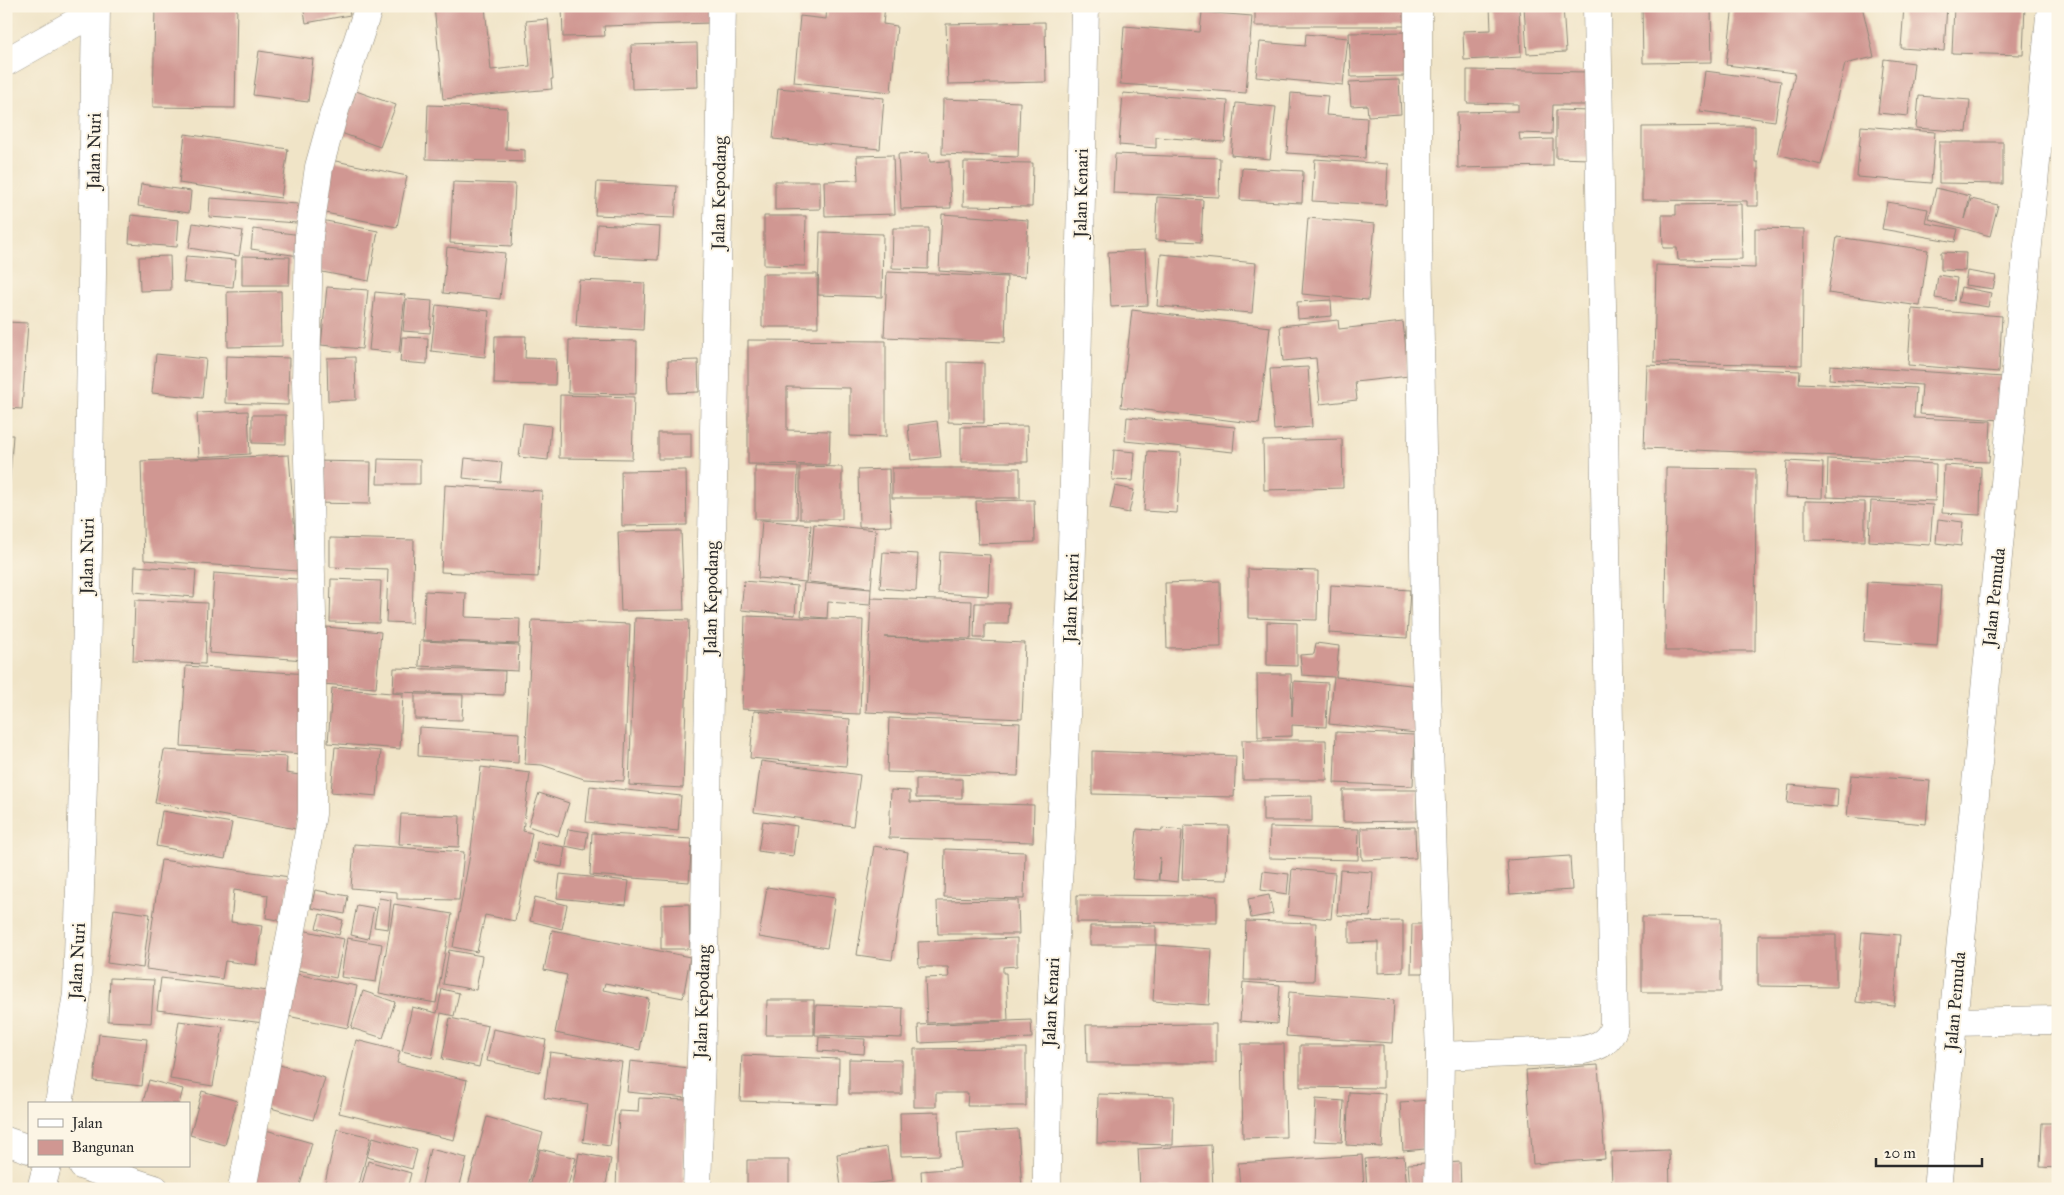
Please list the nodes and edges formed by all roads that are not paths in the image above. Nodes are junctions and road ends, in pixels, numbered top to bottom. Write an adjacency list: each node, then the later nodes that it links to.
1 (369, 6): 19 (street)
2 (722, 6): 20 (street, Jalan Kepodang)
3 (1085, 6): 21 (street, Jalan Kenari)
4 (1418, 6): 11 (street)
5 (1597, 6): 11 (street)
6 (2051, 6): 10 (street, Jalan Pemuda)
7 (96, 9): 8 (street); 12 (street, Jalan Nuri)
8 (6, 62)
9 (2058, 1020): 10 (street)
10 (1953, 1022): 23 (street, Jalan Pemuda)
11 (1440, 1056): 22 (street)
12 (59, 1102)
13 (6, 1141): 14 (street)
14 (28, 1149)
15 (47, 1168): 17 (street)
16 (89, 1168): 18 (street)
17 (41, 1189)
18 (154, 1189)
19 (242, 1189)
20 (697, 1189)
21 (1047, 1189)
22 (1438, 1189)
23 (1937, 1189)

